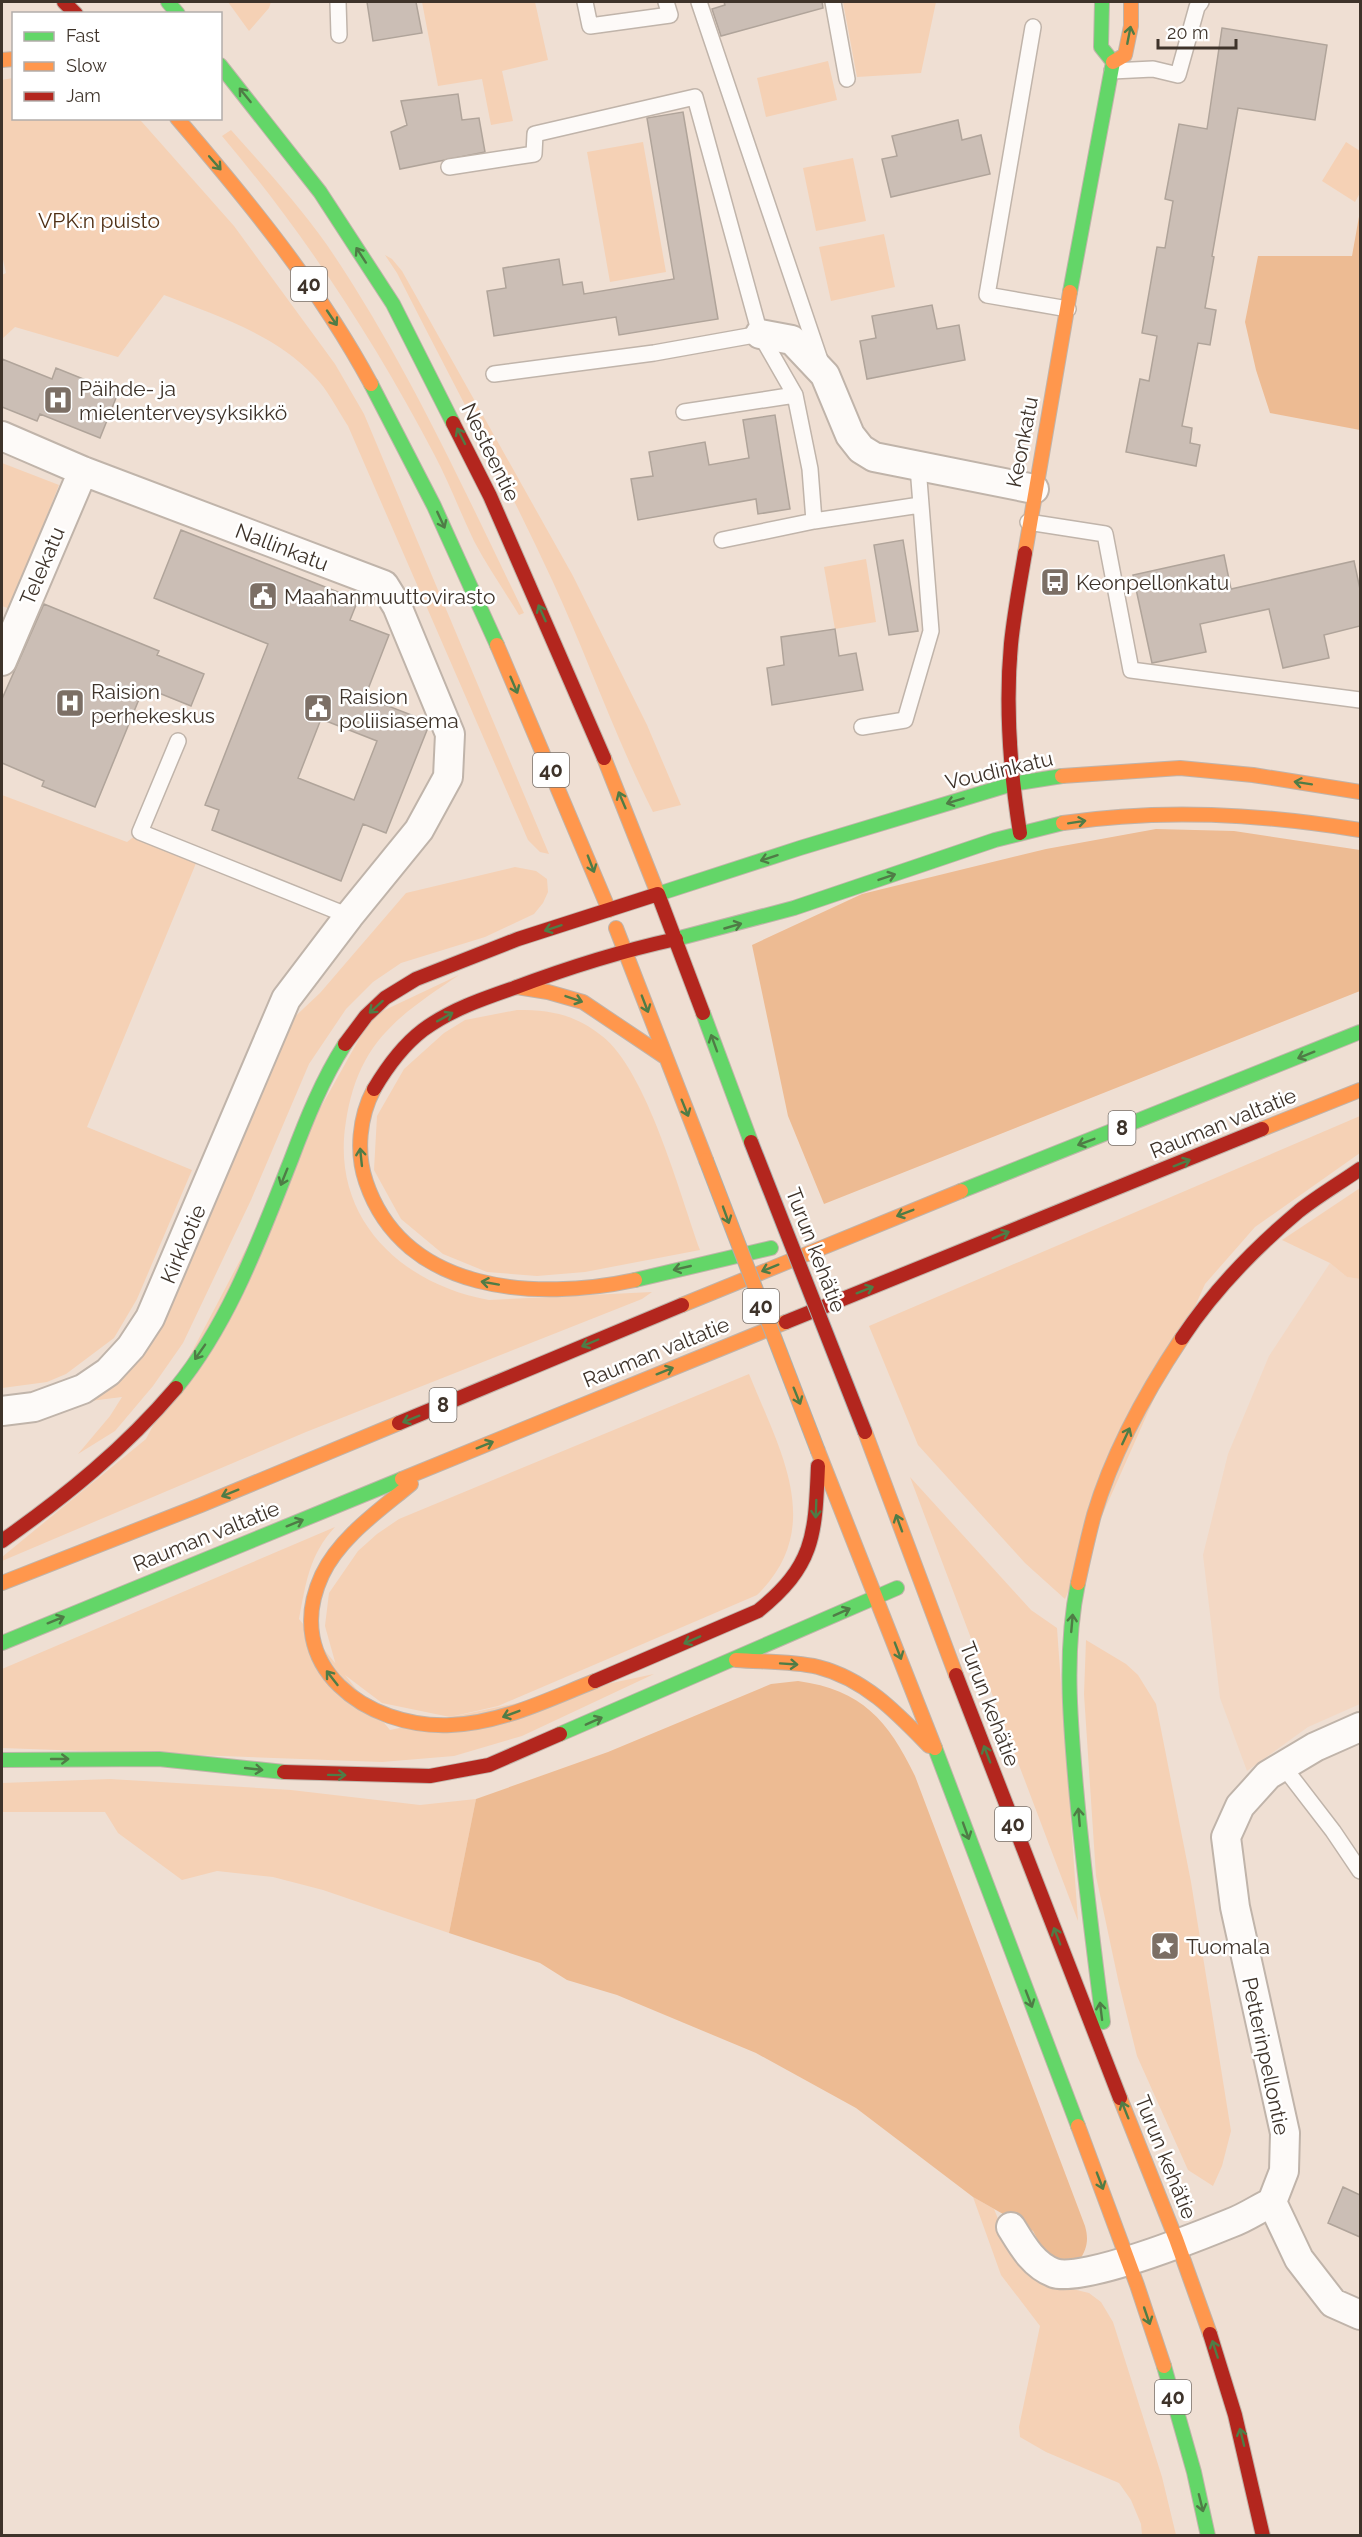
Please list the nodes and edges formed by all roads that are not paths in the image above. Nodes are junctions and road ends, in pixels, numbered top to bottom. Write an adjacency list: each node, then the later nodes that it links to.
1 (338, 2): 10 (lane)
2 (585, 2): 3 (lane)
3 (666, 2)
4 (699, 2): 19 (lane)
5 (833, 2): 13 (lane)
6 (1102, 2): 11 (main road)
7 (1131, 2): 11 (main road, Keonkatu, one-way to 7)
8 (1201, 2): 11 (lane)
9 (1033, 27): 16 (lane)
10 (339, 35)
11 (1112, 66): 16 (main road, Keonkatu)
12 (222, 68): 38 (main road, Nesteentie / 40, one-way to 12)
13 (847, 80)
14 (179, 120): 39 (main road, 40, one-way to 39)
15 (449, 167): 17 (lane)
16 (1068, 309): 25 (main road, Keonkatu)
17 (760, 334): 18 (lane); 19 (street); 20 (lane)
18 (494, 374)
19 (825, 375): 23 (street)
20 (795, 395): 21 (lane); 27 (lane)
21 (684, 412)
22 (2, 436): 24 (street, Nallinkatu)
23 (918, 467): 25 (street); 26 (lane)
24 (83, 471): 30 (street, Telekatu); 40 (street, Nallinkatu)
25 (1034, 489): 28 (main road, Keonkatu)
26 (920, 505): 27 (lane); 32 (lane)
27 (814, 521): 29 (lane)
28 (1028, 522): 31 (lane); 34 (main road, Keonkatu)
29 (722, 540)
30 (2, 661)
31 (1360, 700)
32 (862, 727)
33 (178, 741): 40 (lane)
34 (1012, 784): 35 (main road, Voudinkatu, one-way to 34); 37 (main road, Keonkatu); 38 (main road, Voudinkatu, one-way to 38)
35 (1360, 792)
36 (1360, 830): 37 (main road, one-way to 36)
37 (1020, 833): 41 (main road, one-way to 37)
38 (658, 894): 39 (main road, Voudinkatu); 41 (main road, Turun kehätie / 40)
39 (609, 910): 42 (main road, 40); 53 (main road, Voudinkatu, one-way to 53)
40 (349, 916): 44 (street, Nallinkatu)
41 (676, 939): 42 (main road); 54 (main road, Turun kehätie / 40, one-way to 41, bridge)
42 (624, 950): 43 (main road); 46 (main road, 40, one-way to 46)
43 (517, 987): 46 (main road, one-way to 46); 49 (main road, one-way to 43)
44 (286, 999): 50 (street, Kirkkotie)
45 (1360, 1032): 49 (main road, Rauman valtatie / 8, one-way to 49)
46 (665, 1057): 51 (main road, 40, one-way to 51, bridge)
47 (1360, 1090): 52 (main road, Rauman valtatie, one-way to 47)
48 (1360, 1169): 64 (main road, one-way to 48)
49 (883, 1222): 55 (main road, Rauman valtatie / 8, one-way to 55)
50 (2, 1412)
51 (818, 1451): 52 (main road, one-way to 52); 56 (main road, 40)
52 (431, 1467): 57 (main road, Rauman valtatie, one-way to 52)
53 (2, 1540)
54 (919, 1578): 56 (main road); 64 (main road, Turun kehätie / 40, one-way to 54)
55 (2, 1583)
56 (876, 1597): 58 (main road, one-way to 56); 60 (main road, 40, one-way to 60)
57 (2, 1642)
58 (731, 1660): 60 (main road, one-way to 60); 61 (main road, one-way to 58)
59 (1360, 1726): 62 (street, Petterinpellontie)
60 (939, 1756): 68 (main road, 40, one-way to 68)
61 (2, 1760)
62 (1283, 1766): 63 (lane); 65 (street, Petterinpellontie)
63 (1360, 1871)
64 (1108, 2069): 67 (main road, Turun kehätie / 40, one-way to 64)
65 (1272, 2202): 67 (street); 69 (street)
66 (1011, 2227): 68 (street)
67 (1178, 2243): 68 (street); 71 (main road, Turun kehätie / 40, one-way to 67)
68 (1128, 2261): 70 (main road, 40, one-way to 70)
69 (1360, 2315)
70 (1208, 2535)
71 (1263, 2535)

